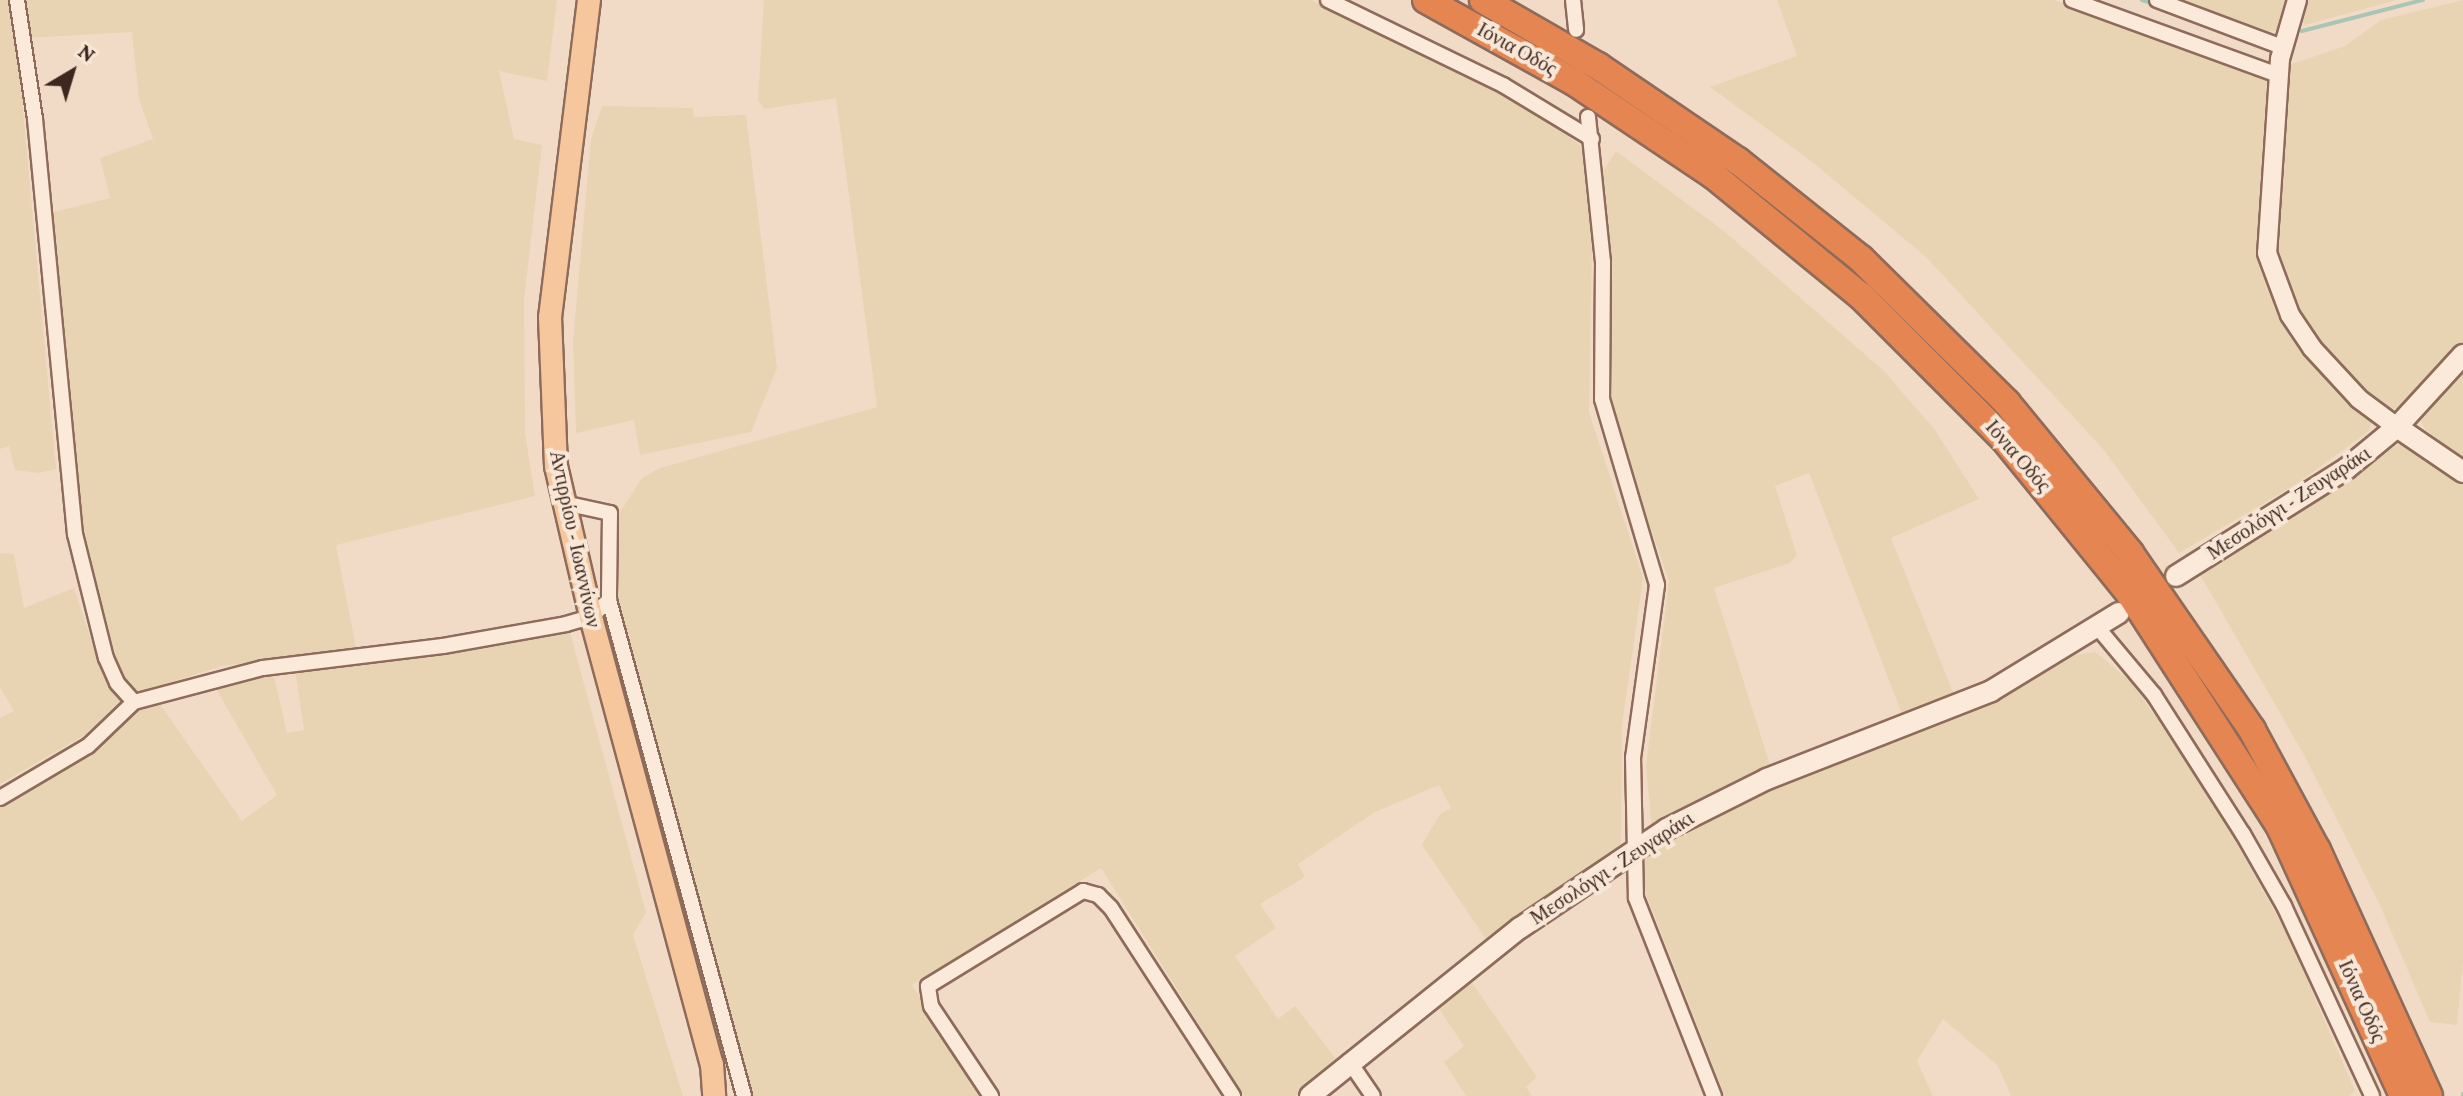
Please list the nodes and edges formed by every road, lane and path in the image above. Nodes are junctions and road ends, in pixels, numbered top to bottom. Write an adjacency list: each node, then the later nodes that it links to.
1 (17, 0): 24 (street)
2 (589, 0): 18 (main road, Αντιρρίου - Ιωαννίνων)
3 (1328, 0): 14 (street)
4 (1426, 0): 38 (highway, Ιόνια Οδός)
5 (1483, 0): 39 (highway, Ιόνια Οδός)
6 (1573, 0): 10 (street)
7 (2072, 0): 12 (street)
8 (2157, 0): 11 (street)
9 (2297, 0): 11 (street)
10 (1576, 30)
11 (2282, 47): 12 (street)
12 (2278, 75): 16 (street)
13 (1588, 117): 14 (street)
14 (1592, 139): 26 (street)
15 (2463, 355): 16 (main road, Μεσολόγγι - Ζευγαράκι)
16 (2397, 427): 17 (main road); 19 (main road, Μεσολόγγι - Ζευγαράκι)
17 (2463, 472)
18 (564, 503): 20 (street); 22 (main road, Αντιρρίου - Ιωαννίνων)
19 (2176, 576)
20 (609, 600): 22 (street); 32 (street)
21 (2119, 613): 23 (main road, Μεσολόγγι - Ζευγαράκι)
22 (591, 617): 24 (street); 28 (main road, Αντιρρίου - Ιωαννίνων)
23 (2098, 628): 26 (main road, Μεσολόγγι - Ζευγαράκι); 29 (street)
24 (134, 702): 25 (street)
25 (0, 798)
26 (1631, 851): 27 (main road, Μεσολόγγι - Ζευγαράκι); 37 (street)
27 (1349, 1061): 35 (main road, Μεσολόγγι - Ζευγαράκι); 36 (street)
28 (712, 1064): 30 (main road, Αντιρρίου - Ιωαννίνων); 31 (main road, Αντιρρίου - Ιωαννίνων)
29 (2365, 1093)
30 (714, 1096)
31 (727, 1096)
32 (744, 1096)
33 (991, 1096): 34 (street)
34 (1233, 1096)
35 (1310, 1096)
36 (1373, 1096)
37 (1714, 1096)
38 (2403, 1096)
39 (2429, 1096)

